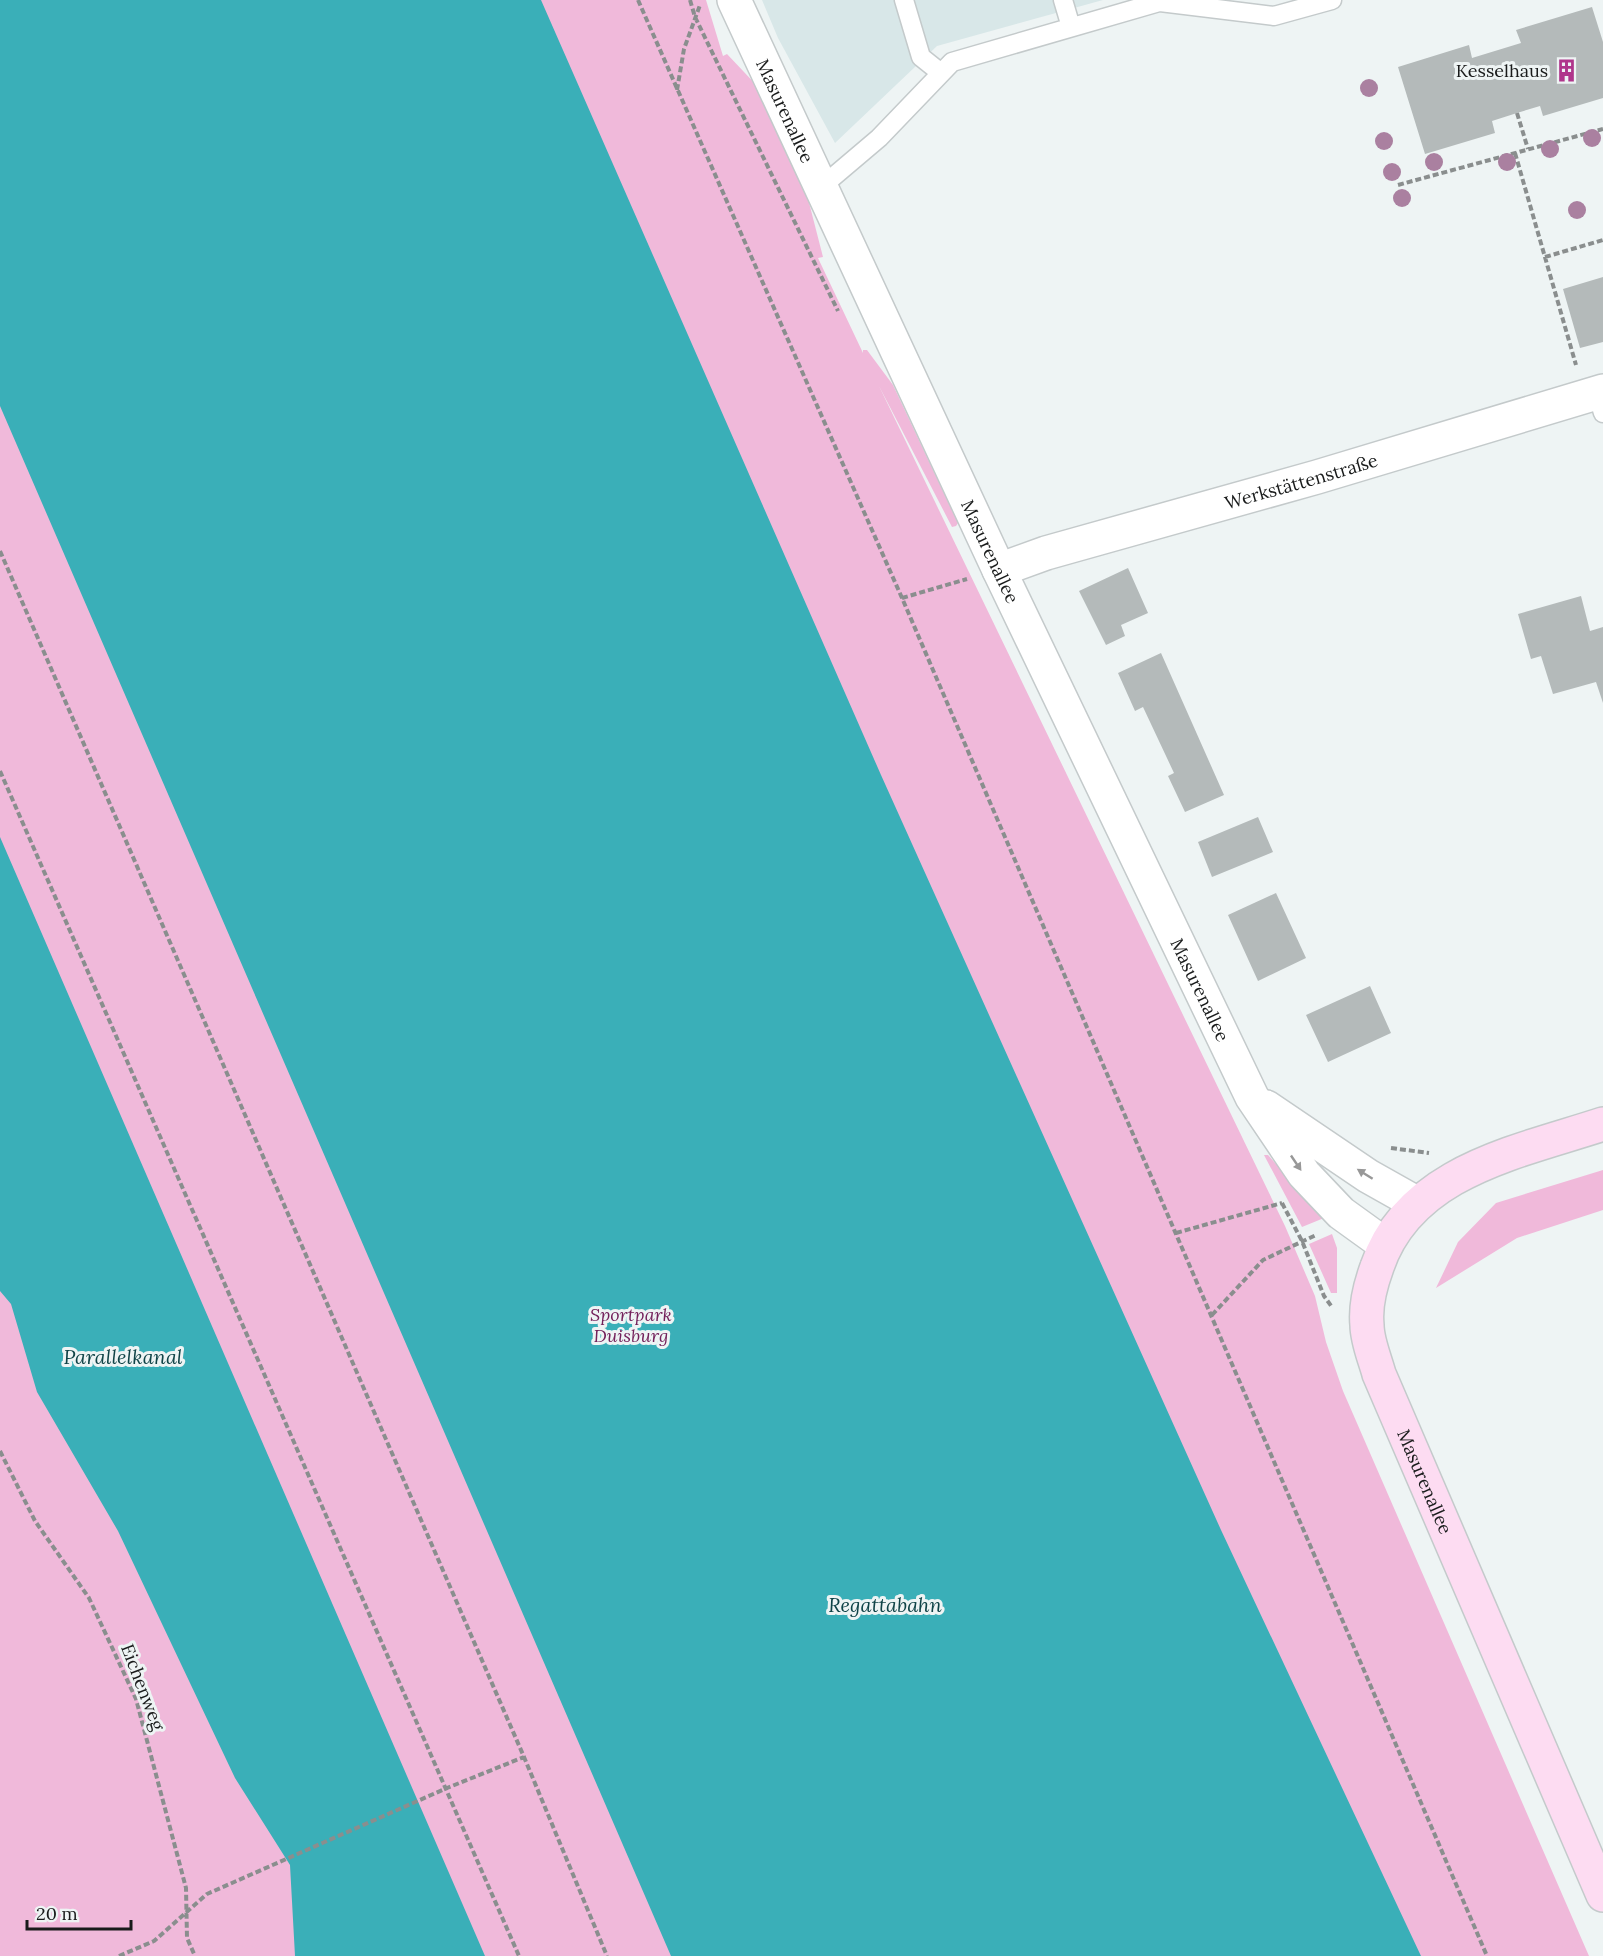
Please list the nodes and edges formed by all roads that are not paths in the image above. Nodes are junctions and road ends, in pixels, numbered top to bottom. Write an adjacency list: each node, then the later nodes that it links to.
1 (734, 0): 8 (street, Masurenallee)
2 (904, 0): 7 (lane)
3 (1063, 0): 6 (lane)
4 (1332, 0): 5 (lane)
5 (1163, 1): 6 (lane)
6 (1071, 27): 7 (lane)
7 (941, 74): 8 (lane)
8 (820, 188): 10 (street, Masurenallee)
9 (1601, 399): 10 (street, Werkstättenstraße)
10 (986, 573): 11 (street, Masurenallee)
11 (1252, 1097): 13 (street, one-way to 11); 14 (street, Masurenallee, one-way to 14)
12 (1603, 1124): 13 (main road)
13 (1416, 1203): 14 (main road)
14 (1384, 1244): 15 (main road, Masurenallee)
15 (1603, 1895)

